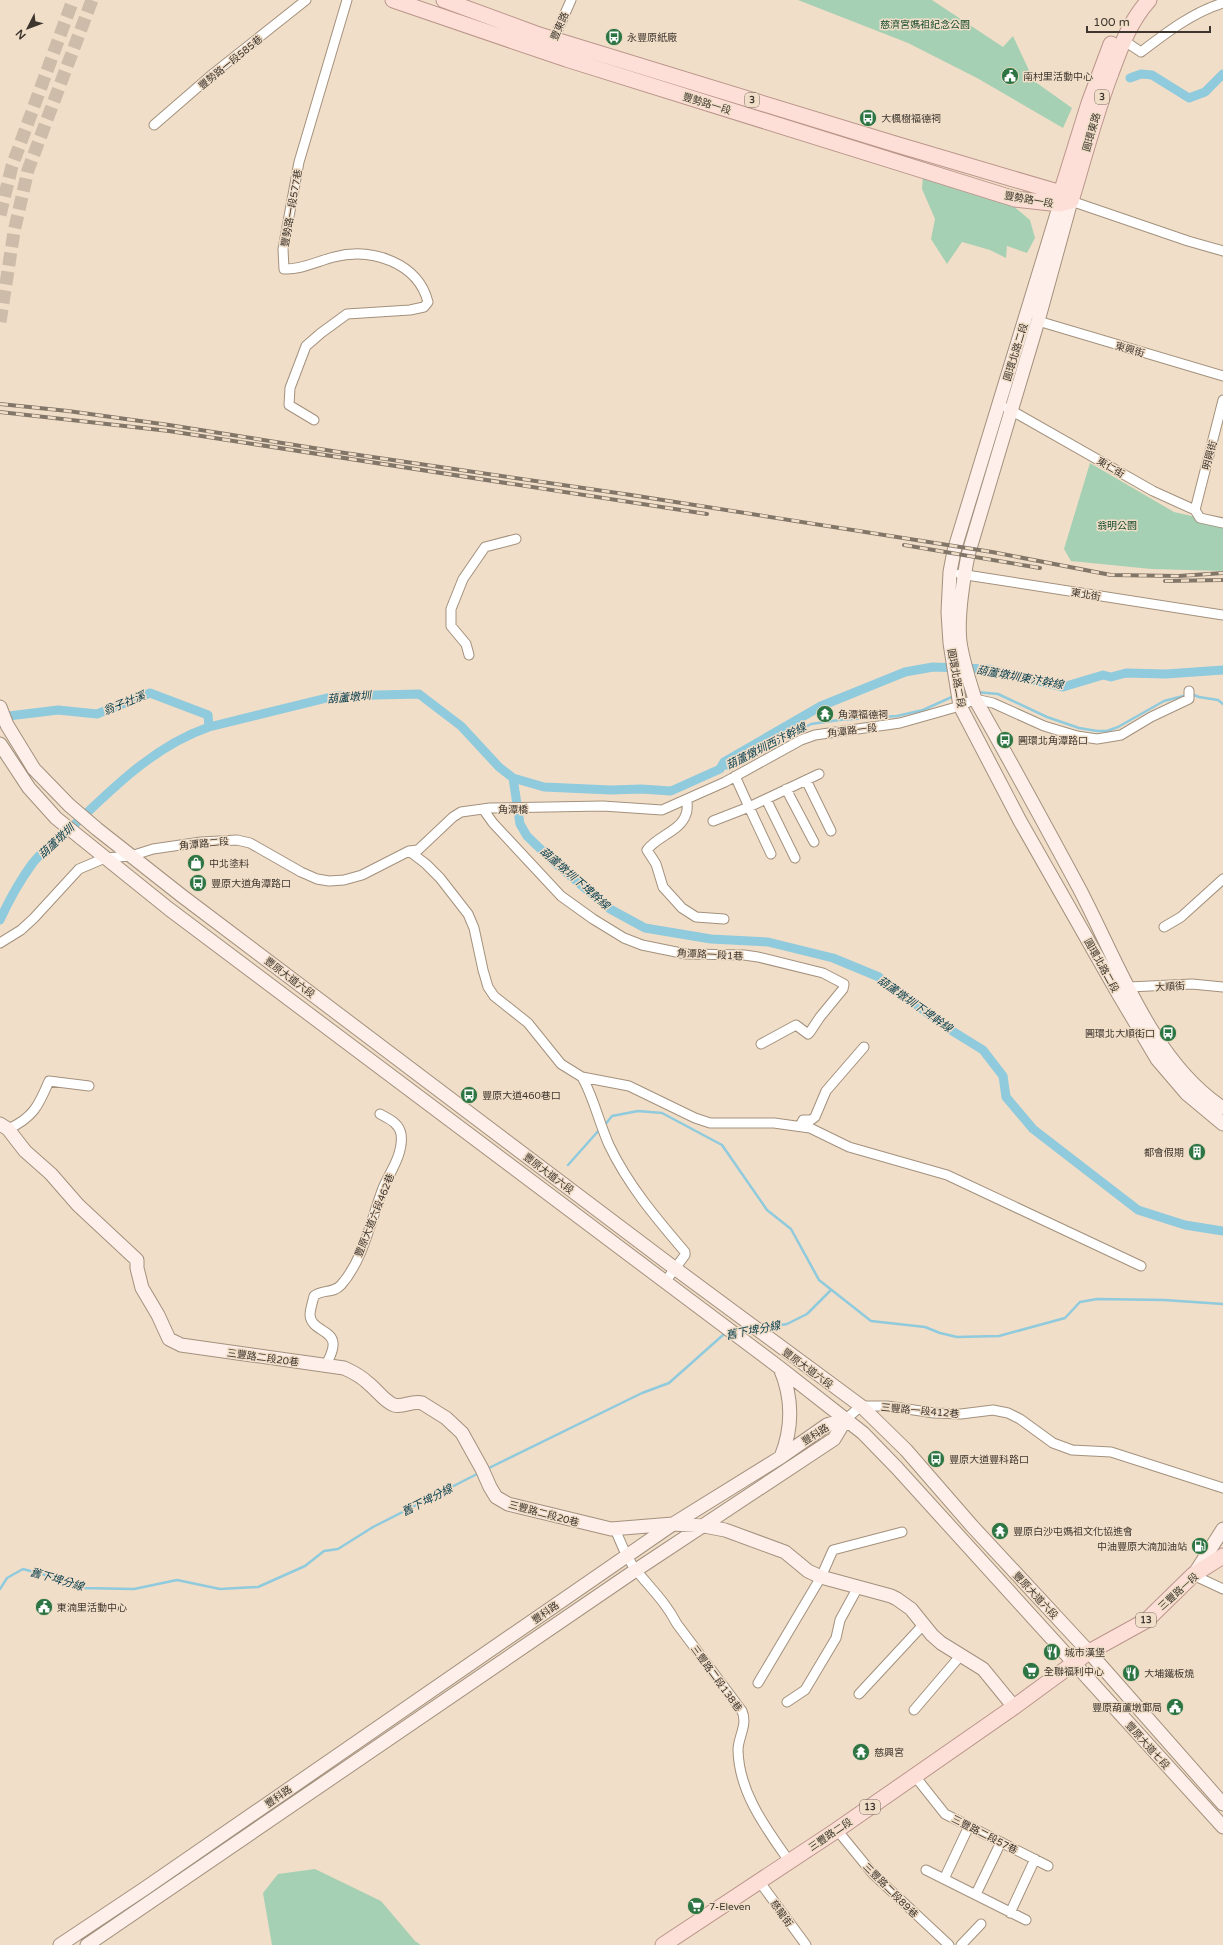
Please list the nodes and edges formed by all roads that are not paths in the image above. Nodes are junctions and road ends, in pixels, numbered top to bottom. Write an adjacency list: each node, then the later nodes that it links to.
1 (306, 0): 12 (street, 豐勢路一段585巷)
2 (347, 0): 20 (street, 豐勢路一段577巷)
3 (392, 0): 11 (main road, 豐勢路一段 / 3)
4 (444, 0): 9 (main road, 豐勢路一段 / 3)
5 (571, 0): 9 (street, 豐東路)
6 (1136, 0): 13 (main road, 圓環東路 / 3)
7 (1149, 0): 10 (main road, 圓環東路 / 3)
8 (1223, 3): 10 (street)
9 (553, 38): 11 (street, 豐東路); 13 (main road, 豐勢路一段 / 3)
10 (1124, 38): 13 (main road, 圓環東路 / 3)
11 (548, 53): 13 (main road, 豐勢路一段 / 3)
12 (154, 125)
13 (1064, 199): 14 (street, 豐勢路一段); 15 (street, 圓環北路二段); 18 (street, 圓環北路二段)
14 (1223, 251)
15 (1038, 321): 16 (street, 東興街); 19 (street, 圓環北路二段)
16 (1223, 376)
17 (1223, 400): 21 (street, 明興街)
18 (1000, 404): 19 (street, 東仁街); 24 (street, 圓環北路二段)
19 (1011, 410): 21 (street, 東仁街); 25 (street, 圓環北路二段)
20 (314, 420)
21 (1195, 510): 22 (street, 東仁街)
22 (1223, 523)
23 (516, 539): 28 (street)
24 (950, 572): 25 (street, 東北街); 27 (street, 圓環北路二段)
25 (964, 574): 26 (street, 東北街); 27 (street, 圓環北路二段)
26 (1223, 615)
27 (955, 642): 30 (street, 圓環北路二段); 31 (street, 圓環北路二段)
28 (469, 655)
29 (1189, 695): 30 (street)
30 (975, 699): 31 (street, 角潭路一段); 56 (street, 圓環北路二段)
31 (960, 706): 35 (street, 角潭路一段); 56 (street, 圓環北路二段)
32 (0, 708): 48 (street, 豐原大道六段)
33 (0, 744): 49 (street, 豐原大道六段)
34 (818, 774): 36 (street)
35 (735, 776): 38 (street, 角潭路一段); 40 (street)
36 (806, 780): 37 (street); 44 (street)
37 (786, 789): 39 (street); 45 (street)
38 (687, 799): 42 (street, 角潭路一段); 52 (street)
39 (766, 799): 40 (street); 50 (street)
40 (749, 807): 43 (street); 47 (street)
41 (486, 809): 42 (street, 角潭橋); 46 (street, 角潭路二段); 57 (street, 角潭路一段1巷)
42 (536, 809)
43 (713, 821)
44 (831, 831)
45 (814, 842)
46 (409, 851): 48 (street, 角潭路二段); 59 (street)
47 (771, 854)
48 (131, 856): 49 (street, 角潭路二段); 67 (street, 豐原大道六段)
49 (105, 858): 54 (street, 角潭路二段); 68 (street, 豐原大道六段)
50 (795, 858)
51 (1223, 879): 53 (street)
52 (724, 919)
53 (1164, 927)
54 (0, 942)
55 (1223, 987): 56 (street, 大順街)
56 (1124, 991): 61 (street, 圓環北路二段); 63 (street, 圓環北路二段)
57 (761, 1044)
58 (864, 1047): 64 (street)
59 (582, 1077): 64 (street); 67 (street)
60 (90, 1086): 65 (street)
61 (1223, 1108)
62 (380, 1114): 69 (street, 豐原大道六段462巷)
63 (1223, 1124)
64 (800, 1126): 66 (street)
65 (4, 1127): 69 (street, 三豐路二段20巷)
66 (1141, 1266)
67 (675, 1268): 68 (street); 71 (street, 豐原大道六段)
68 (665, 1282): 70 (street, 豐原大道六段)
69 (326, 1365): 77 (street, 三豐路二段20巷)
70 (780, 1368): 72 (street, 豐原大道六段); 73 (street)
71 (861, 1406): 72 (street); 74 (street, 三豐路一段412巷); 88 (street, 豐原大道六段)
72 (846, 1419): 73 (street, 豐科路); 76 (street, 豐科路); 90 (street, 豐原大道六段)
73 (781, 1457): 75 (street, 豐科路)
74 (1223, 1488)
75 (673, 1524): 76 (street, 三豐路二段20巷); 77 (street, 三豐路二段20巷); 80 (street, 豐科路)
76 (704, 1526): 82 (street, 豐科路); 84 (street, 三豐路二段20巷)
77 (615, 1529): 80 (street, 三豐路二段138巷)
78 (1223, 1529): 83 (street)
79 (902, 1532): 84 (street)
80 (627, 1556): 82 (street, 三豐路二段138巷); 112 (street, 豐科路)
81 (1223, 1556): 83 (main road, 三豐路一段 / 13)
82 (636, 1570): 103 (street, 三豐路二段138巷); 113 (street, 豐科路)
83 (1194, 1575): 86 (street); 88 (main road, 三豐路一段 / 13)
84 (821, 1577): 85 (street, 三豐路二段20巷); 91 (street)
85 (858, 1587): 87 (street, 三豐路二段20巷); 93 (street)
86 (1223, 1589)
87 (923, 1625): 89 (street, 三豐路二段20巷); 92 (street)
88 (1089, 1652): 90 (main road, 三豐路一段 / 13); 97 (street, 豐原大道七段)
89 (961, 1655): 94 (street, 三豐路二段20巷); 95 (street)
90 (1074, 1663): 94 (main road, 三豐路二段 / 13); 99 (street, 豐原大道七段)
91 (758, 1683)
92 (859, 1694)
93 (786, 1702)
94 (1014, 1707): 96 (main road, 三豐路二段 / 13)
95 (914, 1710)
96 (914, 1775): 98 (street, 三豐路二段57巷); 100 (main road, 三豐路二段 / 13)
97 (1223, 1804)
98 (969, 1826): 101 (street, 三豐路二段57巷); 106 (street)
99 (1223, 1827)
100 (837, 1830): 103 (main road, 三豐路二段 / 13); 116 (street, 三豐路二段89巷)
101 (1001, 1842): 102 (street, 三豐路二段57巷); 108 (street)
102 (1035, 1859): 104 (street, 三豐路二段57巷); 109 (street)
103 (790, 1861): 107 (main road, 三豐路二段 / 13)
104 (1048, 1866)
105 (926, 1870): 106 (street)
106 (944, 1879): 108 (street)
107 (759, 1881): 114 (main road, 三豐路二段 / 13); 115 (street, 慈龍街)
108 (976, 1894): 109 (street)
109 (1010, 1913): 110 (street)
110 (1026, 1920)
111 (981, 1924): 117 (street)
112 (60, 1945)
113 (87, 1945)
114 (663, 1945)
115 (806, 1945)
116 (949, 1945)
117 (961, 1945)

